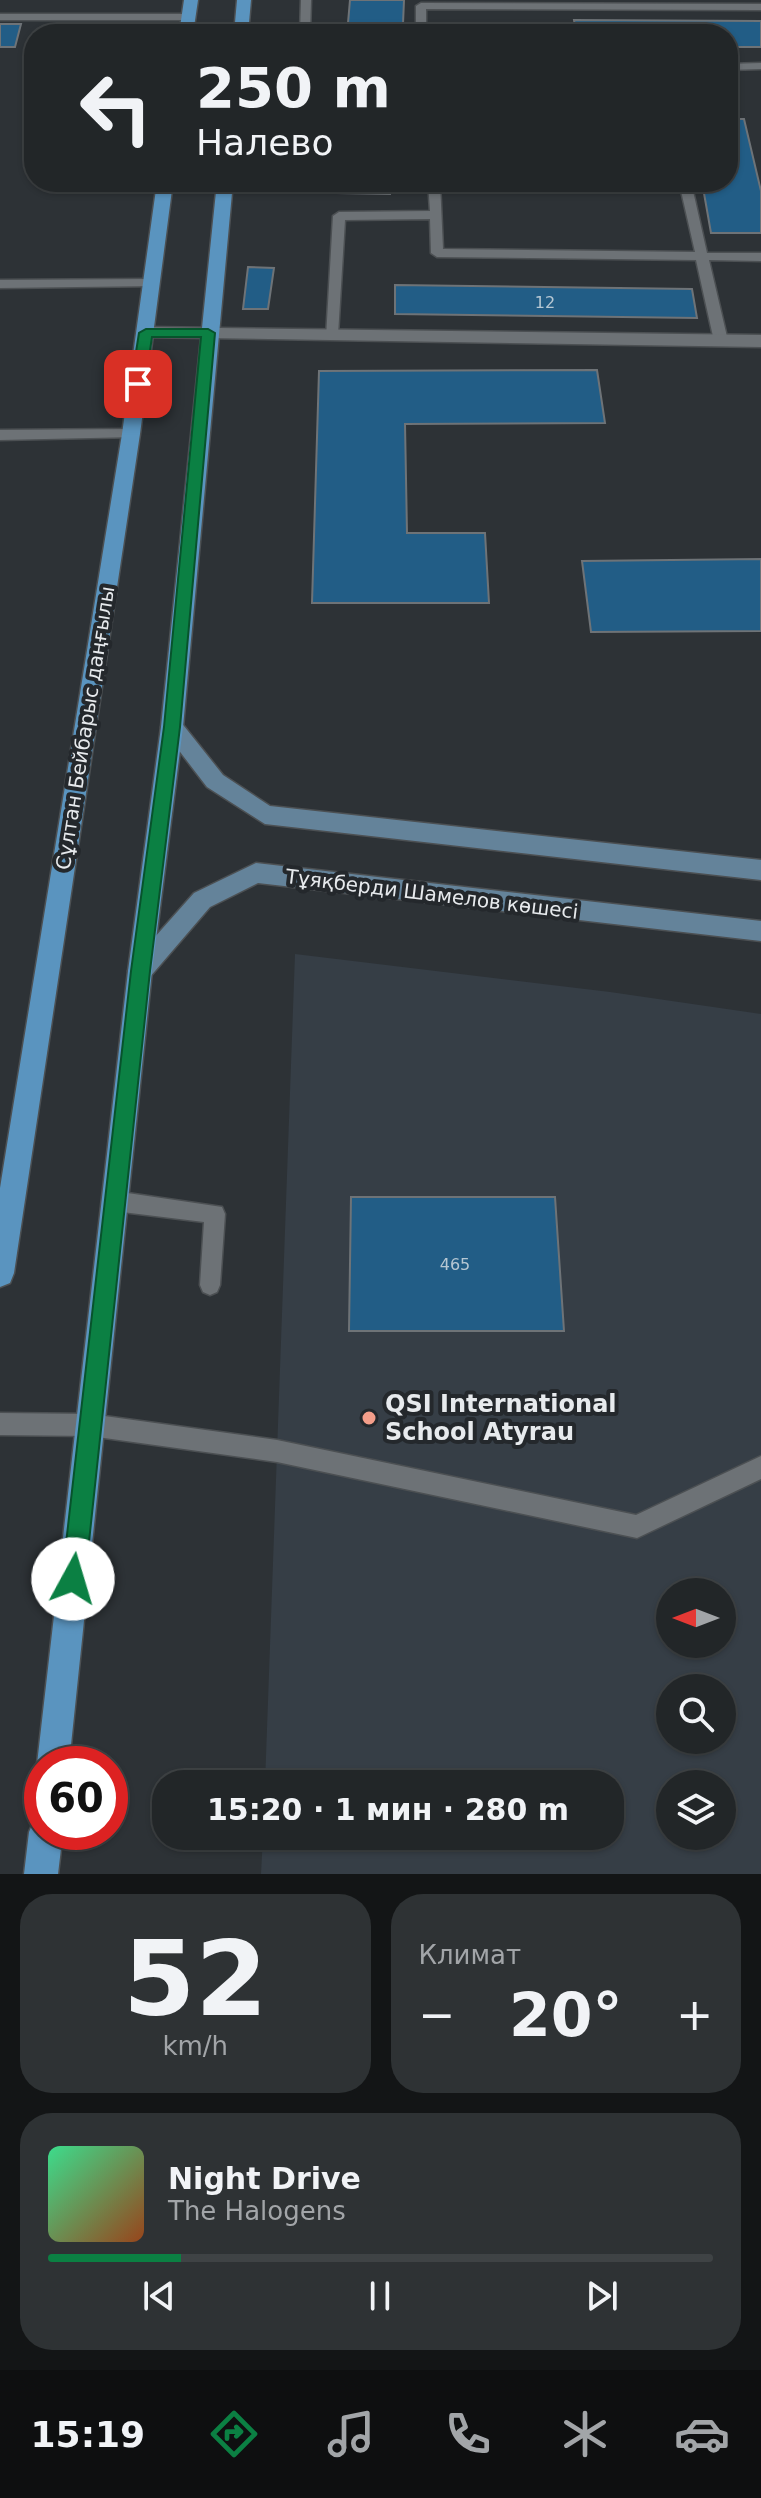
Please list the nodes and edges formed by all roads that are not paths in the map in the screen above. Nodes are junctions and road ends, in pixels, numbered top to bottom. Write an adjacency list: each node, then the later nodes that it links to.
1 (191, 0): 7 (main road)
2 (244, 0): 9 (main road)
3 (306, 0): 10 (lane)
4 (421, 3): 5 (lane); 11 (lane)
5 (761, 7)
6 (0, 17): 7 (lane)
7 (188, 17): 8 (main road)
8 (187, 24)
9 (242, 24)
10 (305, 24)
11 (421, 24)
12 (761, 66): 13 (lane)
13 (738, 67)
14 (164, 192): 21 (main road, Сұлтан Бейбарыс даңғылы)
15 (224, 192): 24 (main road)
16 (435, 192): 18 (lane)
17 (687, 192): 19 (lane)
18 (436, 215): 19 (lane); 25 (lane)
19 (702, 256): 20 (lane); 26 (lane)
20 (761, 257)
21 (151, 283): 22 (lane); 23 (main road, Сұлтан Бейбарыс даңғылы)
22 (0, 284)
23 (146, 333): 24 (street); 28 (main road, Сұлтан Бейбарыс даңғылы)
24 (208, 333): 25 (street); 30 (main road)
25 (331, 335): 26 (street)
26 (721, 341): 27 (street)
27 (761, 341)
28 (131, 434): 29 (lane); 35 (main road, Сұлтан Бейбарыс даңғылы)
29 (0, 435)
30 (172, 727): 31 (street); 33 (main road)
31 (761, 870)
32 (761, 931): 33 (street, Тұяқберди Шамелов көшесі)
33 (140, 971): 34 (main road)
34 (114, 1201): 36 (lane); 38 (main road)
35 (0, 1273)
36 (210, 1285)
37 (0, 1424): 38 (lane)
38 (90, 1425): 39 (lane); 40 (main road)
39 (761, 1467)
40 (55, 1746)
41 (44, 1850): 42 (main road)
42 (41, 1874)

